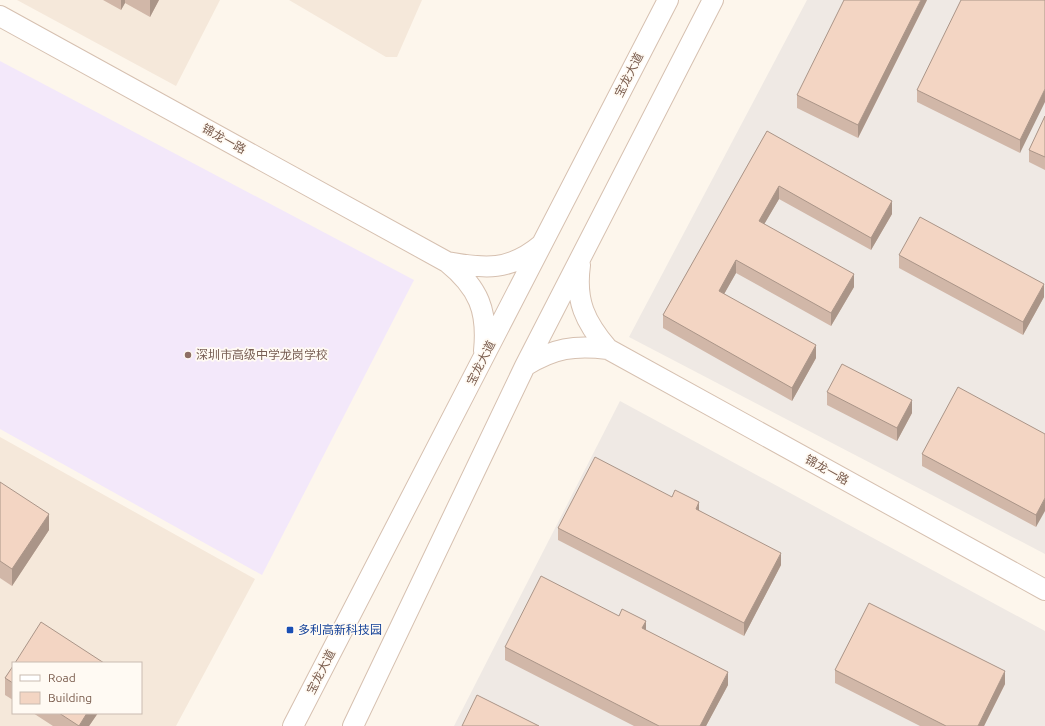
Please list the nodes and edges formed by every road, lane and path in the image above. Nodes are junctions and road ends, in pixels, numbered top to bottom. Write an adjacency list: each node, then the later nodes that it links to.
1 (668, 0): 4 (main road, 宝龙大道)
2 (713, 0): 5 (main road)
3 (0, 16): 6 (main road, 锦龙一路)
4 (542, 244): 6 (main road, 锦龙一路); 8 (main road, 宝龙大道)
5 (581, 257): 7 (main road, 锦龙一路); 9 (main road)
6 (447, 262): 8 (main road, 锦龙一路)
7 (608, 349): 9 (main road, 锦龙一路); 10 (main road, 锦龙一路)
8 (483, 359): 11 (main road, 宝龙大道)
9 (525, 366): 12 (main road)
10 (1045, 590)
11 (293, 726)
12 (353, 726)

